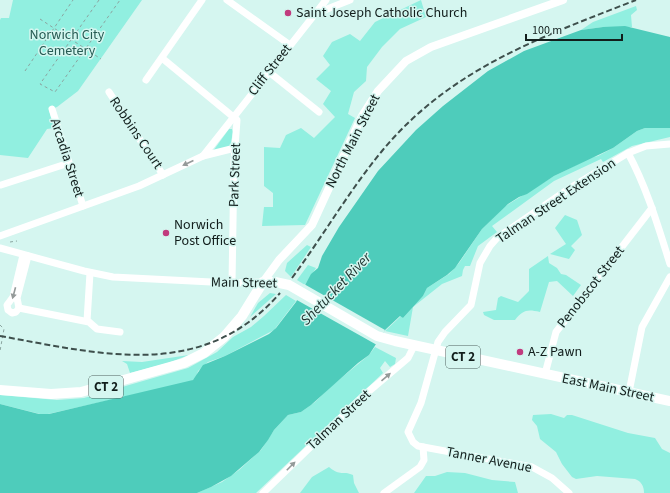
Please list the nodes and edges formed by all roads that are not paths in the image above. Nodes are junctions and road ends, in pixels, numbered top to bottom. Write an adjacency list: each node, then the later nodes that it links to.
1 (202, 0): 8 (street)
2 (227, 0): 7 (street)
3 (326, 0): 6 (street)
4 (350, 0): 6 (street, Cliff Street)
5 (563, 0): 30 (main road, North Main Street)
6 (315, 14): 7 (street, Cliff Street)
7 (290, 45): 9 (street, Cliff Street)
8 (162, 58): 10 (street); 14 (street)
9 (269, 72): 13 (street); 14 (street, Cliff Street)
10 (146, 80)
11 (109, 92): 20 (street, Robbins Court)
12 (52, 109): 19 (street, Arcadia Street)
13 (319, 112)
14 (234, 116): 16 (street, Park Street); 18 (street, Cliff Street)
15 (670, 144): 17 (street, Talman Street Extension)
16 (235, 148): 18 (street, Cliff Street); 31 (street, Park Street)
17 (628, 153): 23 (street); 36 (street, Talman Street Extension)
18 (203, 156): 20 (street, Cliff Street, one-way to 20)
19 (69, 163): 21 (street); 22 (street, Arcadia Street)
20 (164, 175): 22 (street, Cliff Street)
21 (2, 186)
22 (83, 206): 24 (street, Cliff Street)
23 (652, 208): 27 (street); 37 (street, Penobscot Street)
24 (0, 236)
25 (0, 248): 26 (street, Main Street)
26 (25, 255): 28 (street, Main Street); 32 (street); 32 (street, one-way to 32)
27 (670, 264)
28 (90, 273): 31 (street, Main Street); 33 (street)
29 (670, 277): 39 (street)
30 (263, 282): 31 (street, Main Street); 35 (highway, Main Street / CT 2); 38 (highway, CT 2)
31 (232, 283)
32 (19, 308): 33 (street)
33 (87, 321): 34 (street)
34 (120, 332)
35 (414, 346): 36 (highway, Main Street / CT 2); 42 (street, Talman Street, one-way to 35)
36 (434, 350): 37 (highway, Main Street / CT 2); 41 (street, Talman Street Extension)
37 (545, 374): 39 (highway, East Main Street / CT 2)
38 (0, 390)
39 (629, 392): 40 (highway, East Main Street / CT 2)
40 (670, 401)
41 (423, 447): 43 (street); 44 (street, Tanner Avenue)
42 (263, 493)
43 (384, 493)
44 (569, 493)

